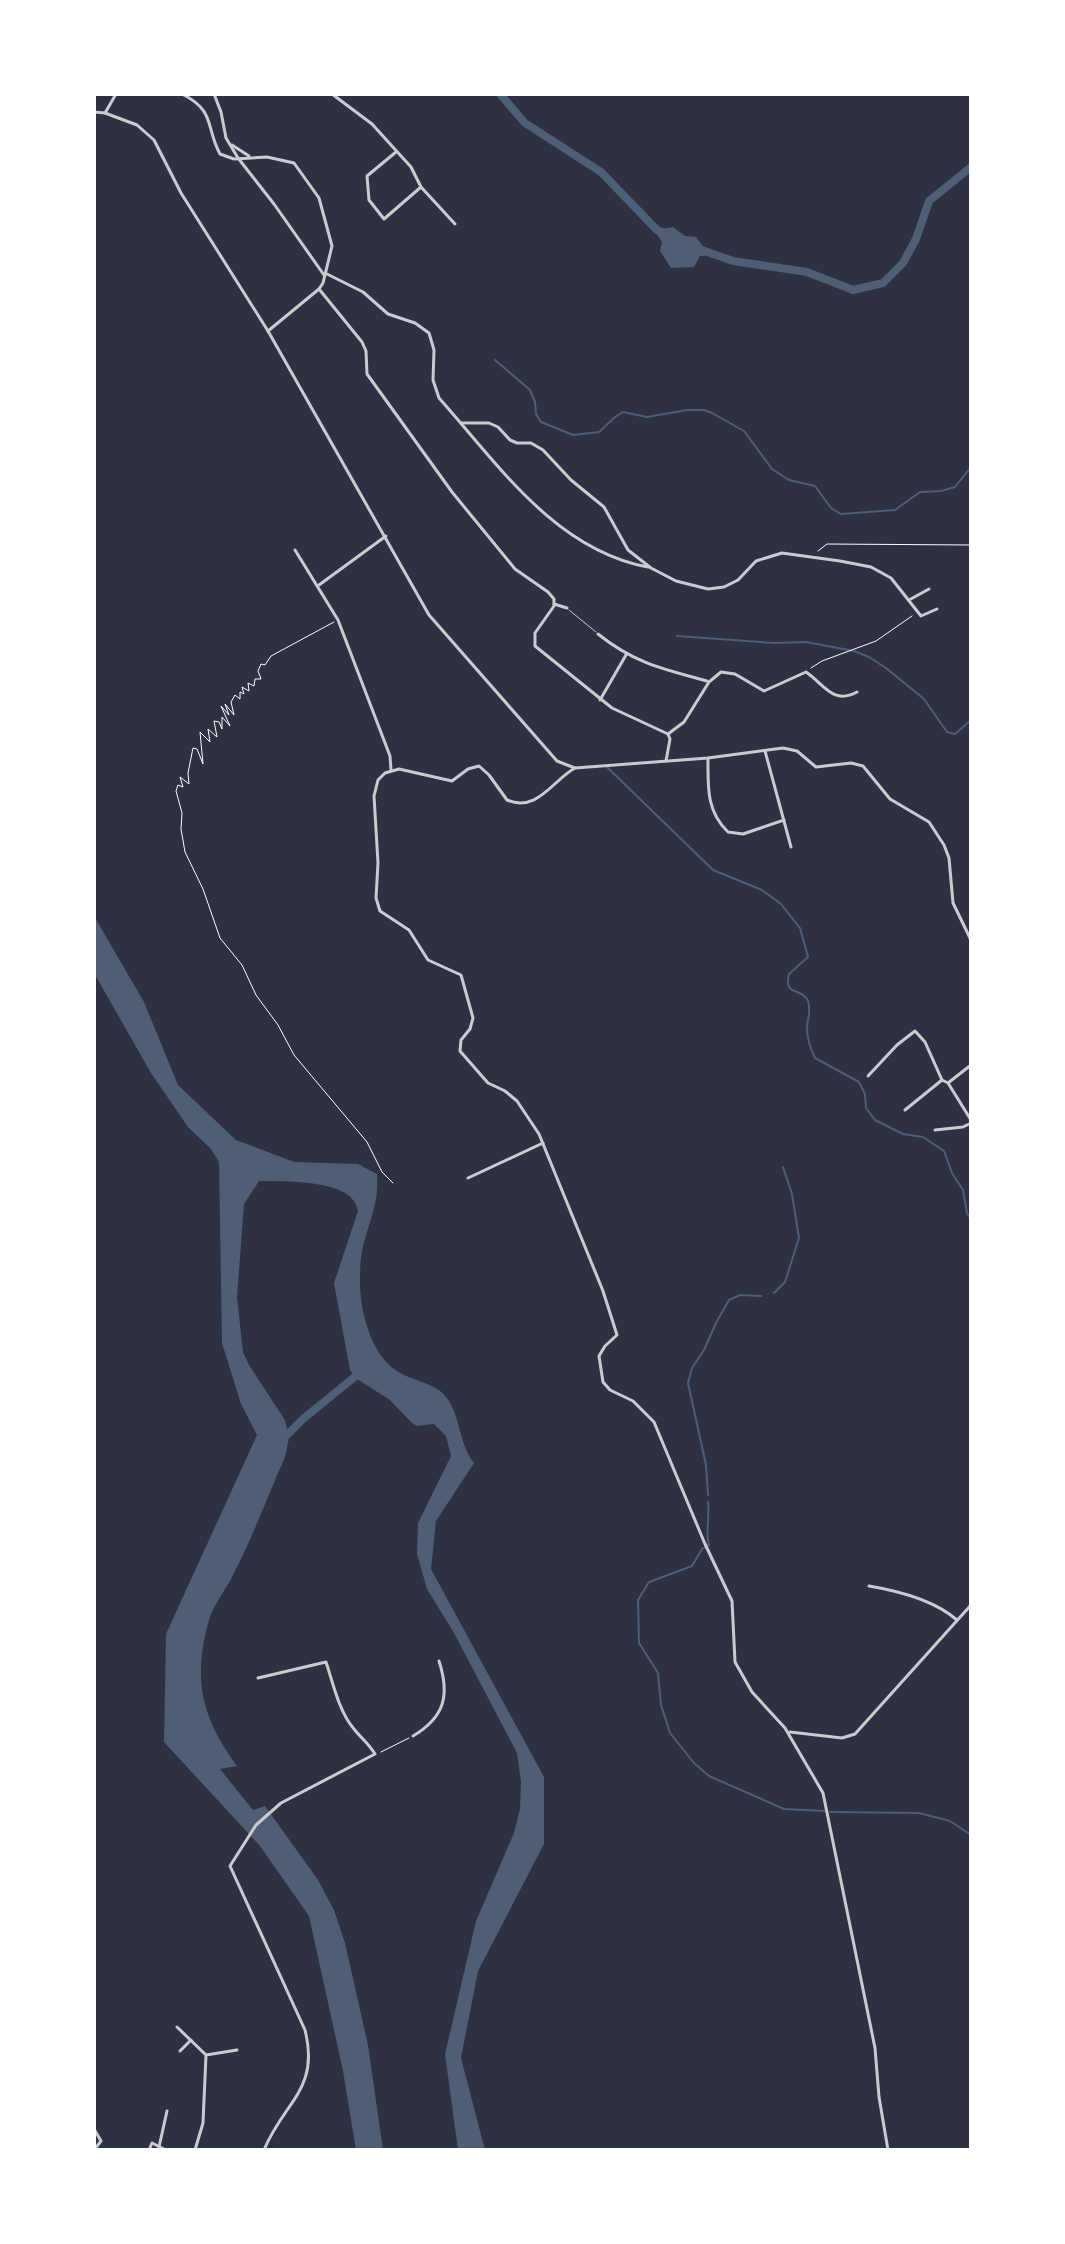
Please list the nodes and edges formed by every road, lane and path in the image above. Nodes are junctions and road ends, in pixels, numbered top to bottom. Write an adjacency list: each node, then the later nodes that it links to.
1 (116, 94): 6 (street)
2 (182, 94): 10 (street)
3 (214, 94): 7 (street)
4 (332, 94): 8 (street)
5 (94, 112): 6 (street)
6 (105, 113): 15 (street)
7 (229, 144): 9 (street); 10 (street)
8 (396, 152): 11 (street); 11 (street)
9 (252, 157): 10 (street); 13 (street)
10 (238, 158): 13 (street)
11 (421, 187): 12 (street)
12 (455, 224)
13 (325, 274): 14 (street); 16 (street)
14 (319, 289): 15 (street); 25 (street)
15 (268, 331): 17 (street)
16 (461, 423): 21 (street); 21 (street)
17 (386, 536): 22 (street); 40 (street)
18 (971, 545): 20 (path)
19 (295, 550): 22 (street)
20 (817, 557): 21 (street); 24 (street)
21 (651, 568)
22 (319, 585): 29 (street)
23 (929, 589): 24 (street)
24 (909, 600): 28 (street)
25 (554, 604): 26 (street); 35 (street)
26 (567, 608): 30 (lane)
27 (937, 609): 28 (street)
28 (918, 612): 32 (path)
29 (338, 620): 41 (street); 54 (path)
30 (598, 634): 31 (street)
31 (626, 655): 33 (street); 35 (street)
32 (806, 672): 33 (street); 34 (street)
33 (709, 682): 36 (street)
34 (857, 692)
35 (600, 700): 36 (street)
36 (668, 734): 39 (street)
37 (765, 751): 38 (street); 42 (street); 44 (street)
38 (708, 758): 39 (street); 42 (street)
39 (666, 761): 40 (street)
40 (575, 768): 41 (street)
41 (391, 770): 52 (street)
42 (784, 820): 43 (street)
43 (791, 847)
44 (971, 940)
45 (971, 1065): 48 (street)
46 (868, 1076): 47 (street)
47 (942, 1080): 48 (street); 49 (street)
48 (948, 1083): 50 (street)
49 (905, 1110)
50 (971, 1121): 51 (street)
51 (935, 1130)
52 (543, 1143): 53 (street); 60 (street)
53 (468, 1178)
54 (393, 1183)
55 (869, 1586): 57 (street)
56 (971, 1605): 57 (street)
57 (957, 1620): 60 (street)
58 (439, 1661): 61 (street)
59 (258, 1678): 62 (street)
60 (789, 1733): 76 (street)
61 (413, 1736): 62 (path)
62 (375, 1754): 75 (street)
63 (177, 2027): 64 (street)
64 (191, 2040): 66 (street); 67 (street)
65 (237, 2050): 67 (street)
66 (180, 2051)
67 (206, 2055): 74 (street)
68 (167, 2111): 70 (street)
69 (94, 2129): 71 (street)
70 (159, 2147): 72 (street); 73 (street)
71 (94, 2150)
72 (149, 2150)
73 (166, 2150)
74 (195, 2150)
75 (264, 2150)
76 (888, 2150)

